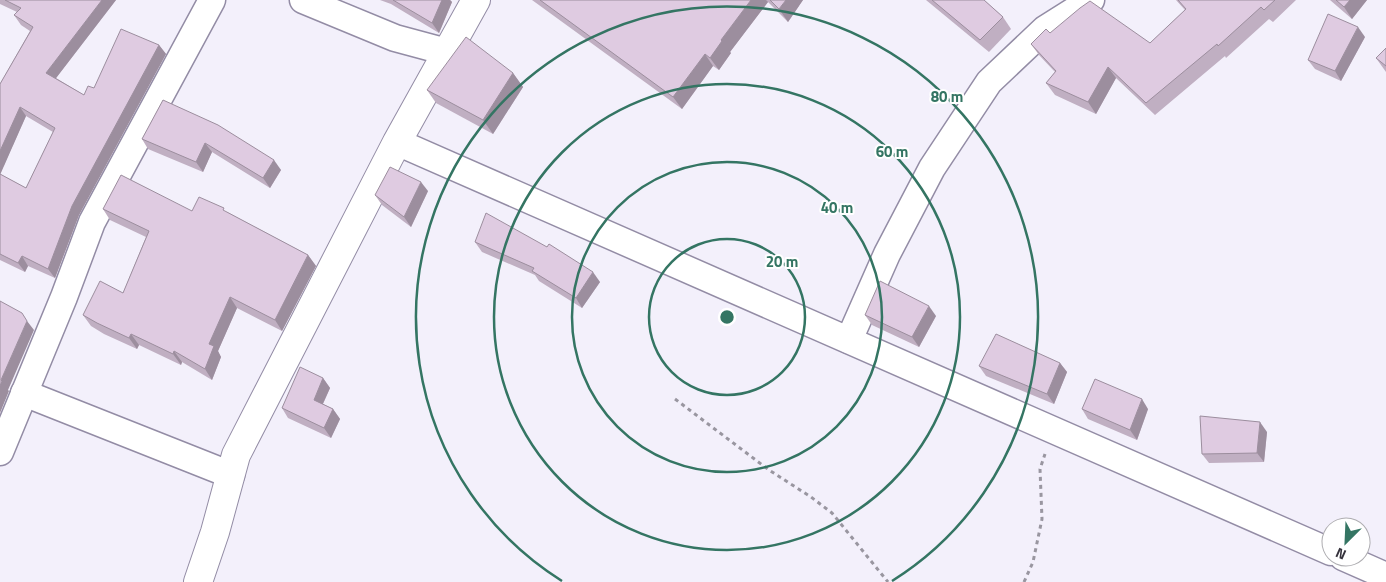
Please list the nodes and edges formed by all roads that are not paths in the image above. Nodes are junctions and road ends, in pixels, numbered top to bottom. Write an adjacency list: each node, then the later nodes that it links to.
1 (212, 0): 8 (street)
2 (303, 0): 5 (street)
3 (476, 0): 5 (street)
4 (1091, 0): 7 (street)
5 (447, 52): 6 (street)
6 (397, 142): 7 (street); 10 (street)
7 (849, 340): 11 (street)
8 (24, 393): 9 (street); 10 (street)
9 (0, 452)
10 (231, 475): 14 (street)
11 (1321, 548)
12 (1366, 567): 13 (street)
13 (1386, 576)
14 (198, 582)

